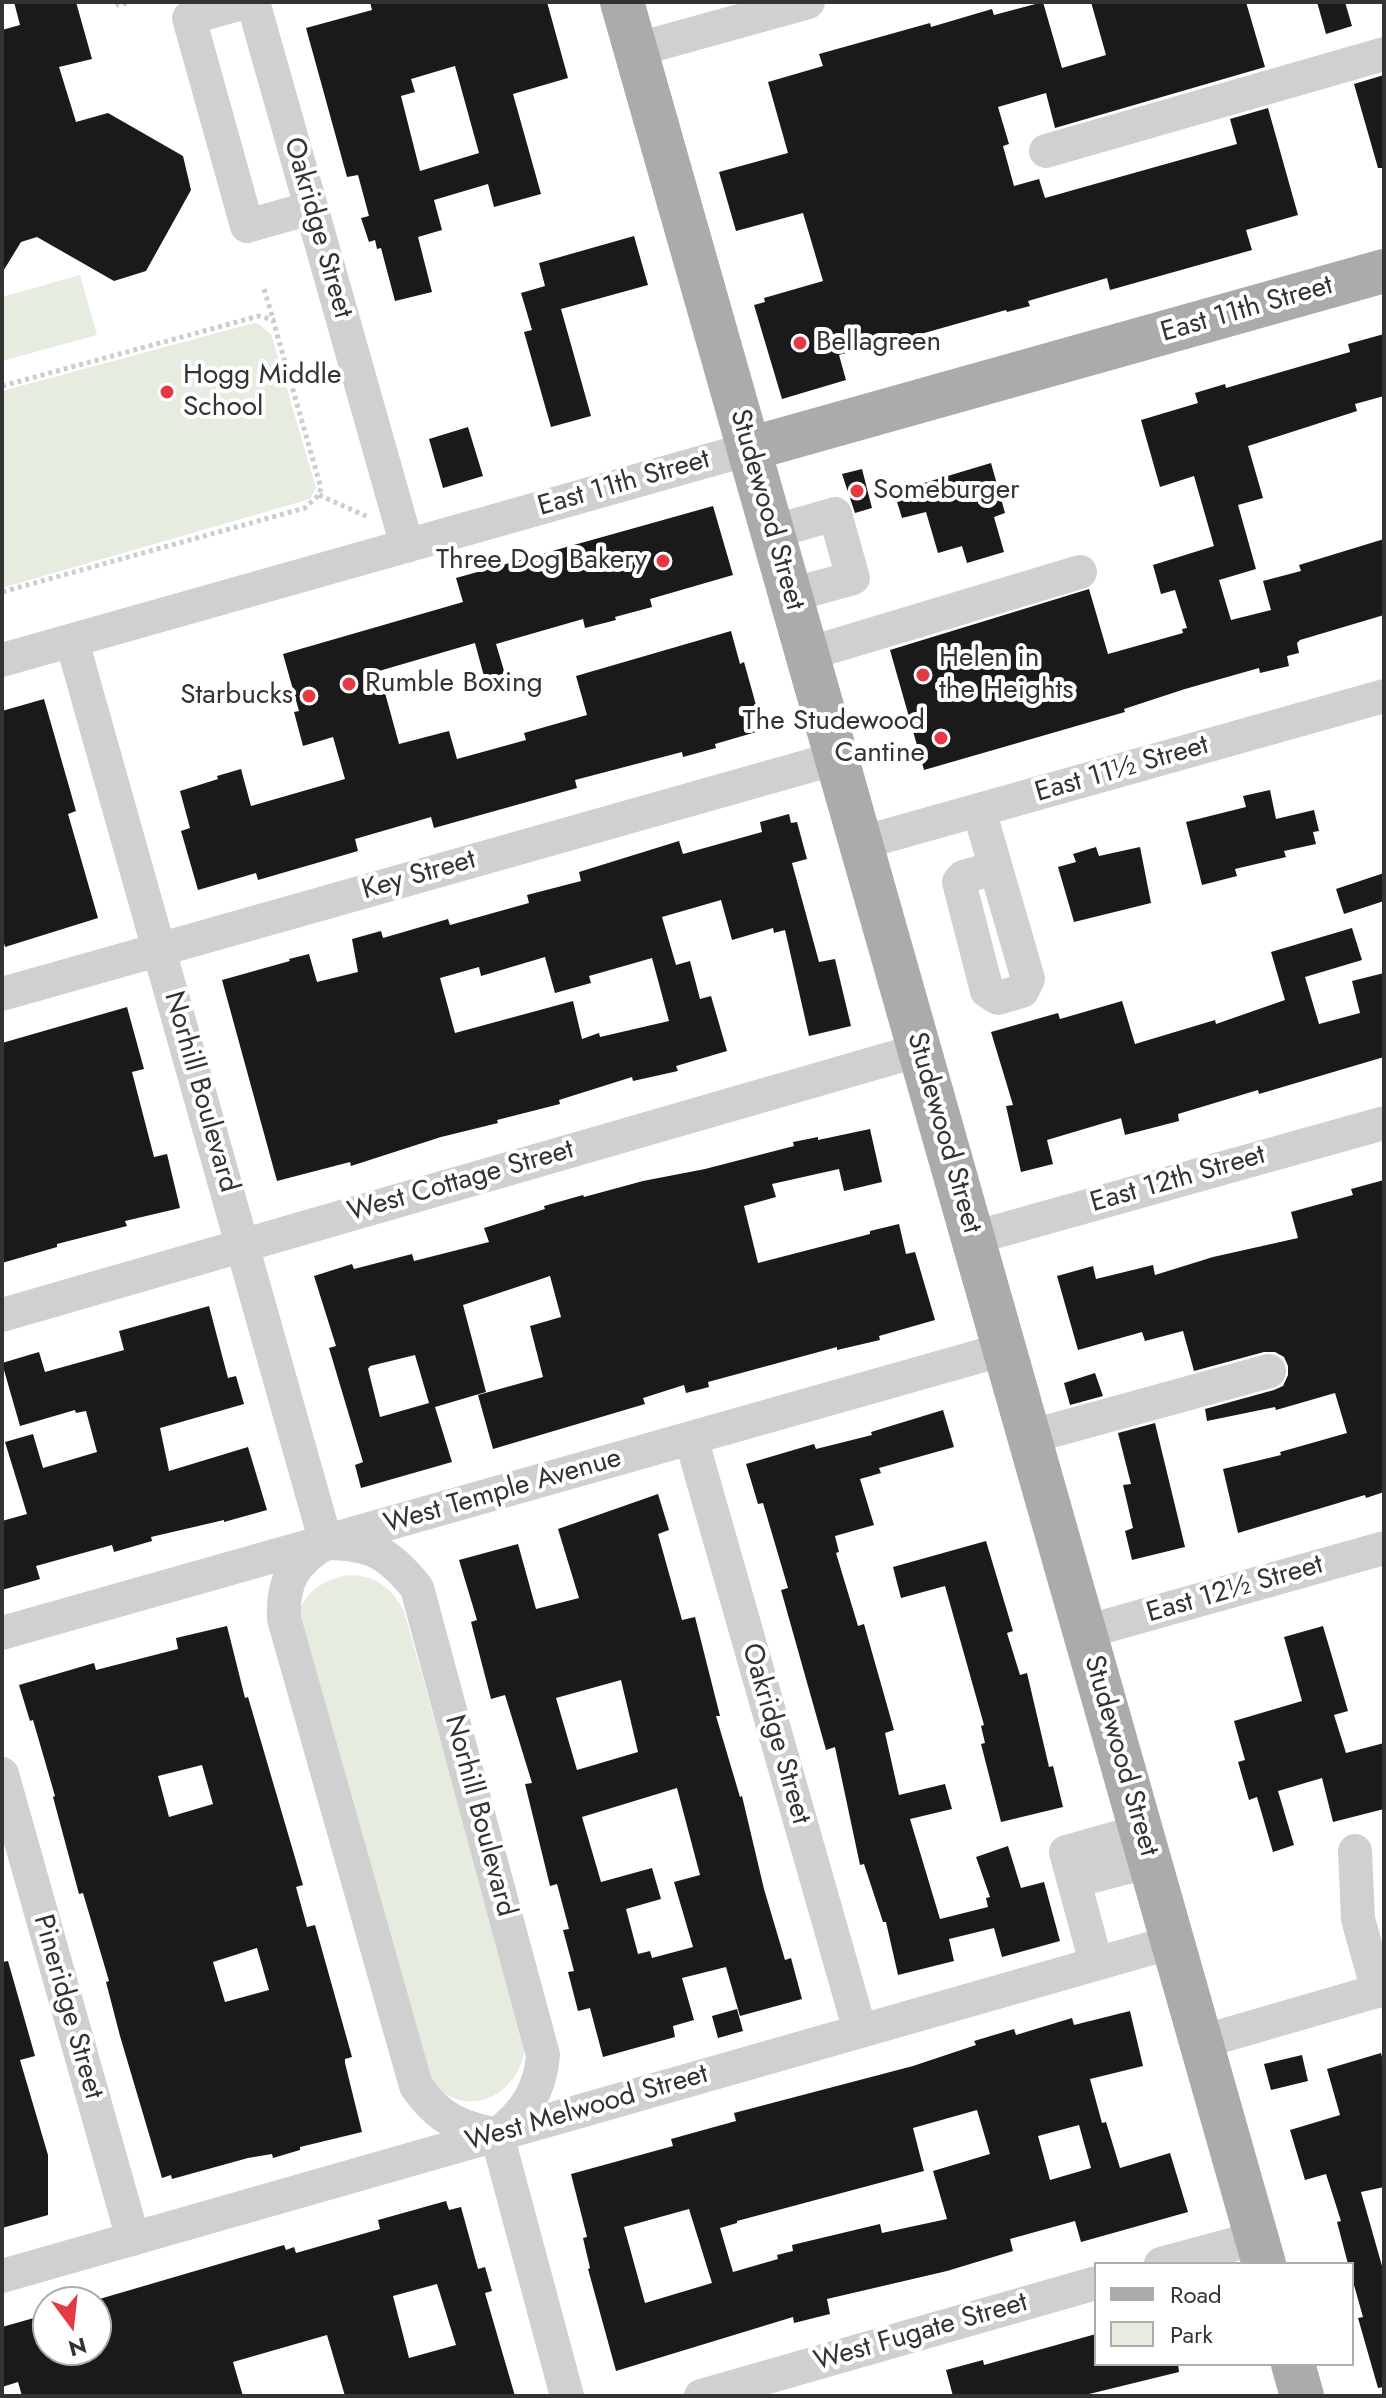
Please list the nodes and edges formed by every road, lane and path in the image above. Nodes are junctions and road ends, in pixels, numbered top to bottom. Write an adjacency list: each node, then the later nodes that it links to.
1 (117, 2): 2 (path)
2 (131, 2)
3 (246, 2): 10 (street)
4 (253, 2): 10 (street, Oakridge Street)
5 (622, 2): 7 (main road, Studewood Street)
6 (808, 2): 7 (street)
7 (635, 50): 15 (main road, Studewood Street)
8 (1384, 54): 9 (street)
9 (1046, 151)
10 (311, 208): 19 (street, Oakridge Street)
11 (1384, 271): 15 (main road, East 11th Street)
12 (264, 289): 13 (path)
13 (273, 320): 14 (path); 16 (path)
14 (2, 386)
15 (749, 449): 18 (main road, Studewood Street); 19 (street, East 11th Street)
16 (319, 495): 17 (path); 21 (path)
17 (372, 519)
18 (772, 532): 22 (main road, Studewood Street); 22 (street)
19 (407, 546): 23 (street, East 11th Street)
20 (1080, 572): 24 (street)
21 (2, 592)
22 (791, 595): 24 (main road, Studewood Street)
23 (72, 641): 25 (street, East 11th Street); 30 (street, Norhill Boulevard)
24 (807, 654): 27 (main road, Studewood Street)
25 (2, 660)
26 (1384, 696): 28 (street, East 11½ Street)
27 (837, 758): 29 (main road, Studewood Street); 30 (street, Key Street)
28 (979, 810): 29 (street, East 11½ Street); 31 (street)
29 (861, 843): 33 (main road, Studewood Street)
30 (159, 949): 32 (street, Key Street); 36 (street, Norhill Boulevard)
31 (1022, 991)
32 (2, 994)
33 (920, 1050): 35 (main road, Studewood Street); 36 (street, West Cottage Street)
34 (1384, 1123): 35 (street, East 12th Street)
35 (973, 1238): 38 (main road, Studewood Street)
36 (243, 1245): 37 (street, West Cottage Street); 42 (street, Norhill Boulevard)
37 (2, 1315)
38 (1005, 1349): 40 (main road, Studewood Street); 41 (street, West Temple Avenue)
39 (1269, 1371): 40 (street)
40 (1029, 1437): 44 (main road, Studewood Street)
41 (691, 1438): 42 (street, West Temple Avenue); 52 (street, Oakridge Street)
42 (326, 1543): 45 (street, West Temple Avenue); 54 (street); 54 (street, Norhill Boulevard)
43 (1384, 1548): 44 (street, East 12½ Street)
44 (1085, 1632): 47 (main road, Studewood Street)
45 (2, 1633)
46 (2, 1774): 55 (street, Pineridge Street)
47 (1146, 1846): 49 (main road, Studewood Street); 50 (street)
48 (1355, 1851): 51 (street)
49 (1173, 1942): 50 (street, West Melwood Street); 53 (main road, Studewood Street)
50 (1096, 1963): 52 (street, West Melwood Street)
51 (1381, 1990): 53 (street)
52 (860, 2031): 54 (street, West Melwood Street)
53 (1201, 2042): 56 (main road, Studewood Street)
54 (497, 2135): 55 (street, West Melwood Street); 61 (street)
55 (133, 2239): 58 (street, West Melwood Street)
56 (1261, 2251): 57 (street)
57 (1176, 2262)
58 (2, 2276)
59 (1094, 2284): 62 (street, West Fugate Street)
60 (1294, 2366): 63 (main road)
61 (567, 2396)
62 (701, 2396)
63 (1302, 2396)

